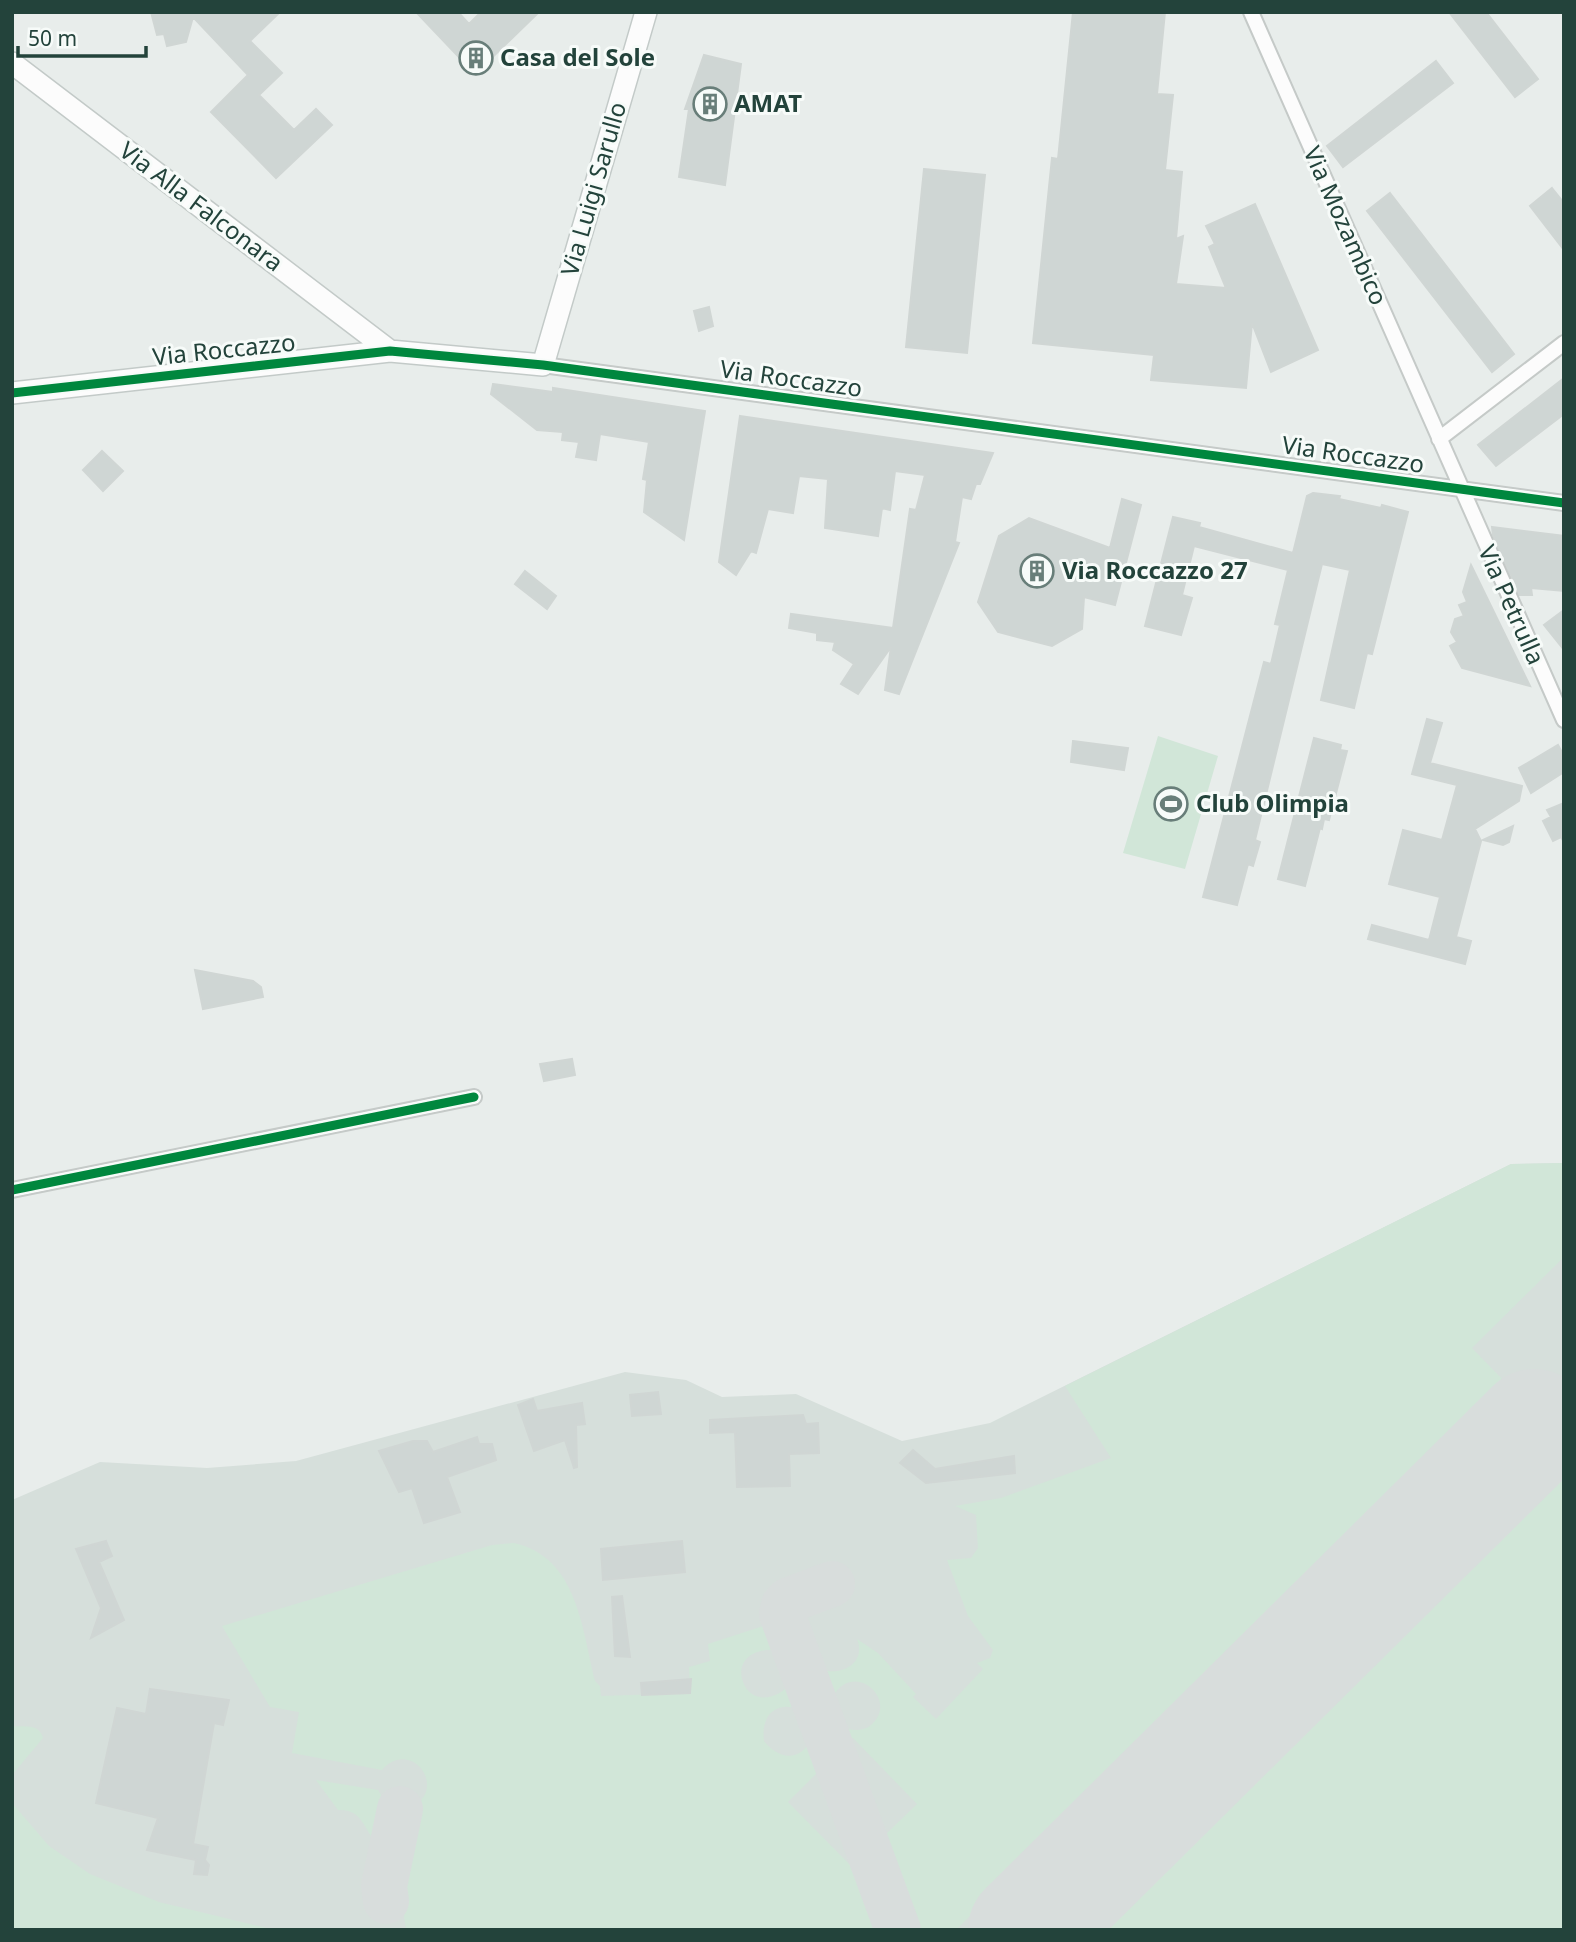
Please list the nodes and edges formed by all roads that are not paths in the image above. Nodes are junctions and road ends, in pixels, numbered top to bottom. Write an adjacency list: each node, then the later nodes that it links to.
1 (646, 12): 6 (street, Via Luigi Sarullo)
2 (1251, 12): 8 (street, Via Mozambico)
3 (12, 63): 5 (street, Via Alla Falconara)
4 (1564, 343): 8 (street)
5 (390, 351): 6 (street, Via Roccazzo); 7 (street, Via Roccazzo)
6 (543, 365): 9 (street, Via Roccazzo)
7 (12, 393)
8 (1439, 439): 9 (street, Via Mozambico)
9 (1461, 488): 10 (street, Via Roccazzo); 11 (street, Via Petrulla)
10 (1564, 503)
11 (1545, 683): 12 (street); 13 (street, Via Petrulla)
12 (1564, 685)
13 (1564, 720)
14 (474, 1097): 15 (street)
15 (12, 1190)

